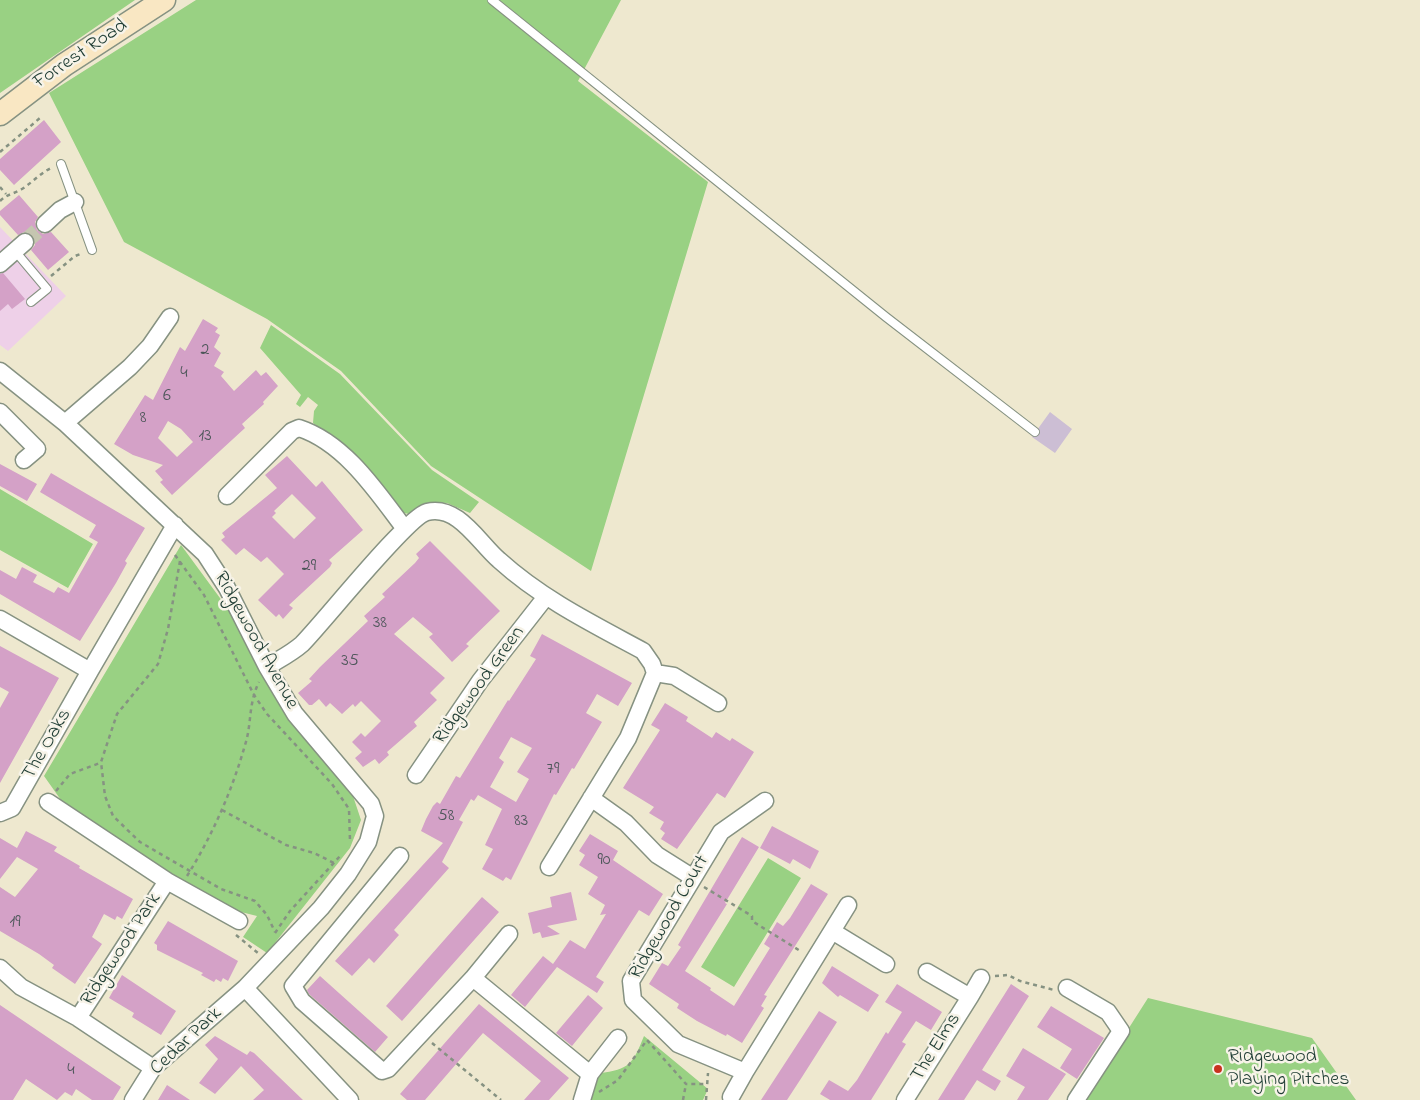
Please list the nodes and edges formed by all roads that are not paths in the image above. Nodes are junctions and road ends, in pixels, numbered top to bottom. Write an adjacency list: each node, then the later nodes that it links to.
1 (164, 0): 3 (street, Forrest Road)
2 (492, 0): 14 (lane)
3 (0, 114)
4 (61, 164): 5 (lane)
5 (75, 202): 6 (street); 7 (lane)
6 (45, 224)
7 (92, 250)
8 (9, 253): 9 (lane)
9 (30, 302)
10 (170, 317): 13 (street)
11 (0, 371): 13 (street, Ridgewood Avenue)
12 (0, 412): 15 (street)
13 (65, 423): 17 (street, Ridgewood Avenue)
14 (1035, 432)
15 (24, 460)
16 (227, 496): 18 (street)
17 (174, 525): 21 (street, Ridgewood Avenue); 22 (street, The Oaks)
18 (405, 529): 19 (street); 21 (street)
19 (545, 598): 23 (street); 25 (street, Ridgewood Green)
20 (0, 619): 22 (street)
21 (267, 667): 43 (street, Ridgewood Avenue)
22 (90, 672): 29 (street, The Oaks)
23 (655, 673): 24 (street); 26 (street)
24 (718, 703)
25 (416, 776)
26 (591, 798): 31 (street); 32 (street)
27 (765, 800): 32 (street, Ridgewood Court)
28 (48, 802): 33 (street, Ridgewood Park)
29 (0, 813)
30 (400, 856): 41 (street)
31 (549, 867)
32 (692, 878): 49 (street, Ridgewood Court)
33 (173, 885): 35 (street, Ridgewood Park); 46 (street, Ridgewood Park)
34 (848, 905): 36 (street)
35 (239, 921)
36 (832, 931): 38 (street); 49 (street)
37 (508, 934): 41 (street)
38 (886, 964)
39 (0, 968): 46 (street, Ridgewood Park)
40 (927, 972): 45 (street, The Elms)
41 (473, 978): 50 (street)
42 (981, 978): 45 (street, The Elms)
43 (245, 988): 48 (street, Cedar Park); 53 (street)
44 (1066, 988): 56 (street)
45 (970, 997): 55 (street, The Elms)
46 (78, 1018): 48 (street, Ridgewood Park)
47 (618, 1038): 50 (street)
48 (153, 1068): 54 (street, Cedar Park)
49 (745, 1072): 52 (street)
50 (590, 1074): 51 (street)
51 (584, 1095)
52 (731, 1097)
53 (344, 1098)
54 (133, 1100)
55 (905, 1100)
56 (1076, 1100)

